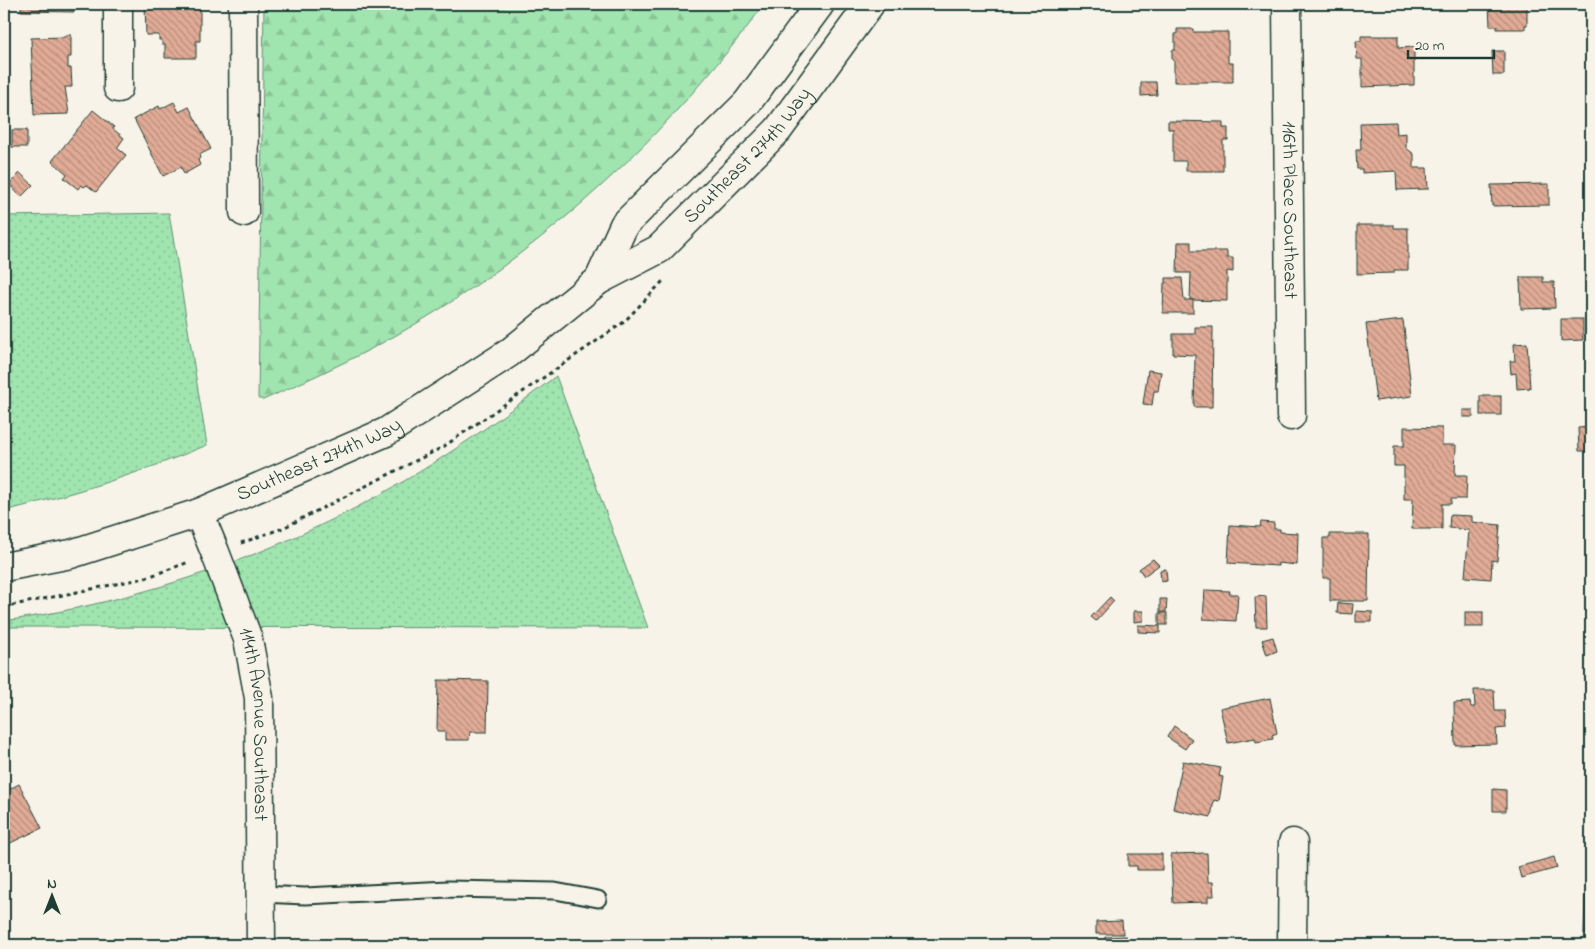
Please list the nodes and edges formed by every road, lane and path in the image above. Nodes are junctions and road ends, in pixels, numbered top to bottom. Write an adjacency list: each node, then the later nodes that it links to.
1 (118, 4): 6 (main road)
2 (243, 4): 7 (main road)
3 (820, 4): 8 (main road, Southeast 274th Way)
4 (870, 4): 8 (main road, Southeast 274th Way)
5 (1287, 4): 9 (main road, 116th Place Southeast)
6 (118, 88)
7 (244, 212)
8 (599, 280): 10 (main road, Southeast 274th Way)
9 (1290, 416)
10 (199, 513): 11 (main road, Southeast 274th Way); 13 (main road, 114th Avenue Southeast)
11 (4, 567)
12 (1293, 843): 16 (main road)
13 (260, 894): 14 (lane); 15 (main road, 114th Avenue Southeast)
14 (598, 899)
15 (261, 945)
16 (1292, 945)

